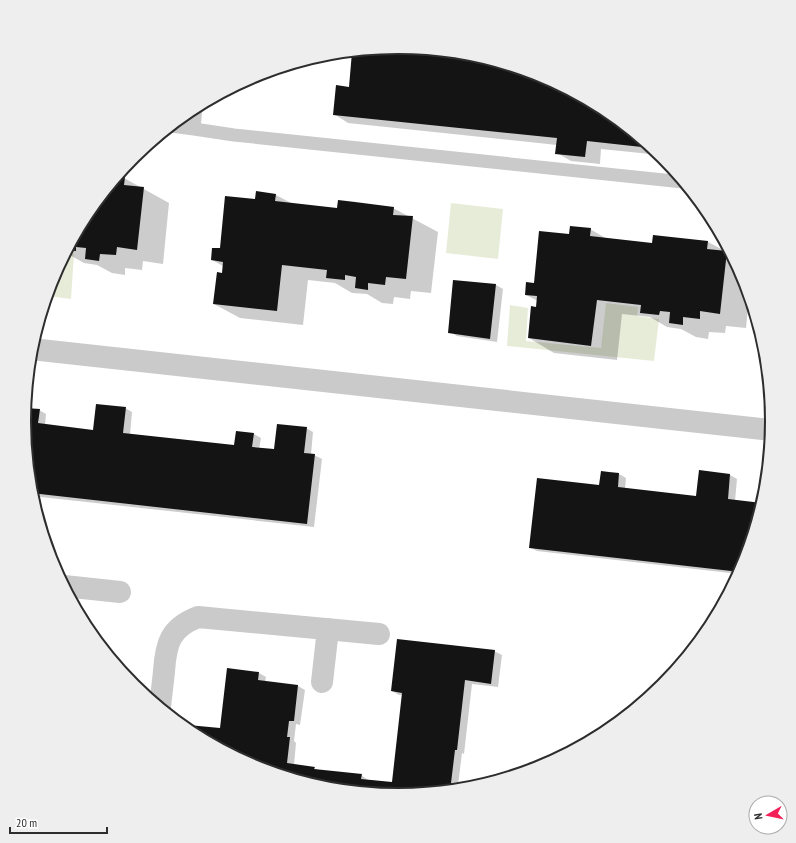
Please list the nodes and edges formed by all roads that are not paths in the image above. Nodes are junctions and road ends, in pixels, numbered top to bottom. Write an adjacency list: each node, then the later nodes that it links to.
1 (195, 115): 3 (lane)
2 (179, 127): 3 (lane)
3 (194, 129): 4 (lane)
4 (675, 181)
5 (38, 350): 6 (street)
6 (765, 429)
7 (70, 587): 8 (street)
8 (120, 592)
9 (328, 630): 10 (street); 11 (street); 12 (street)
10 (379, 634)
11 (322, 682)
12 (161, 701)

